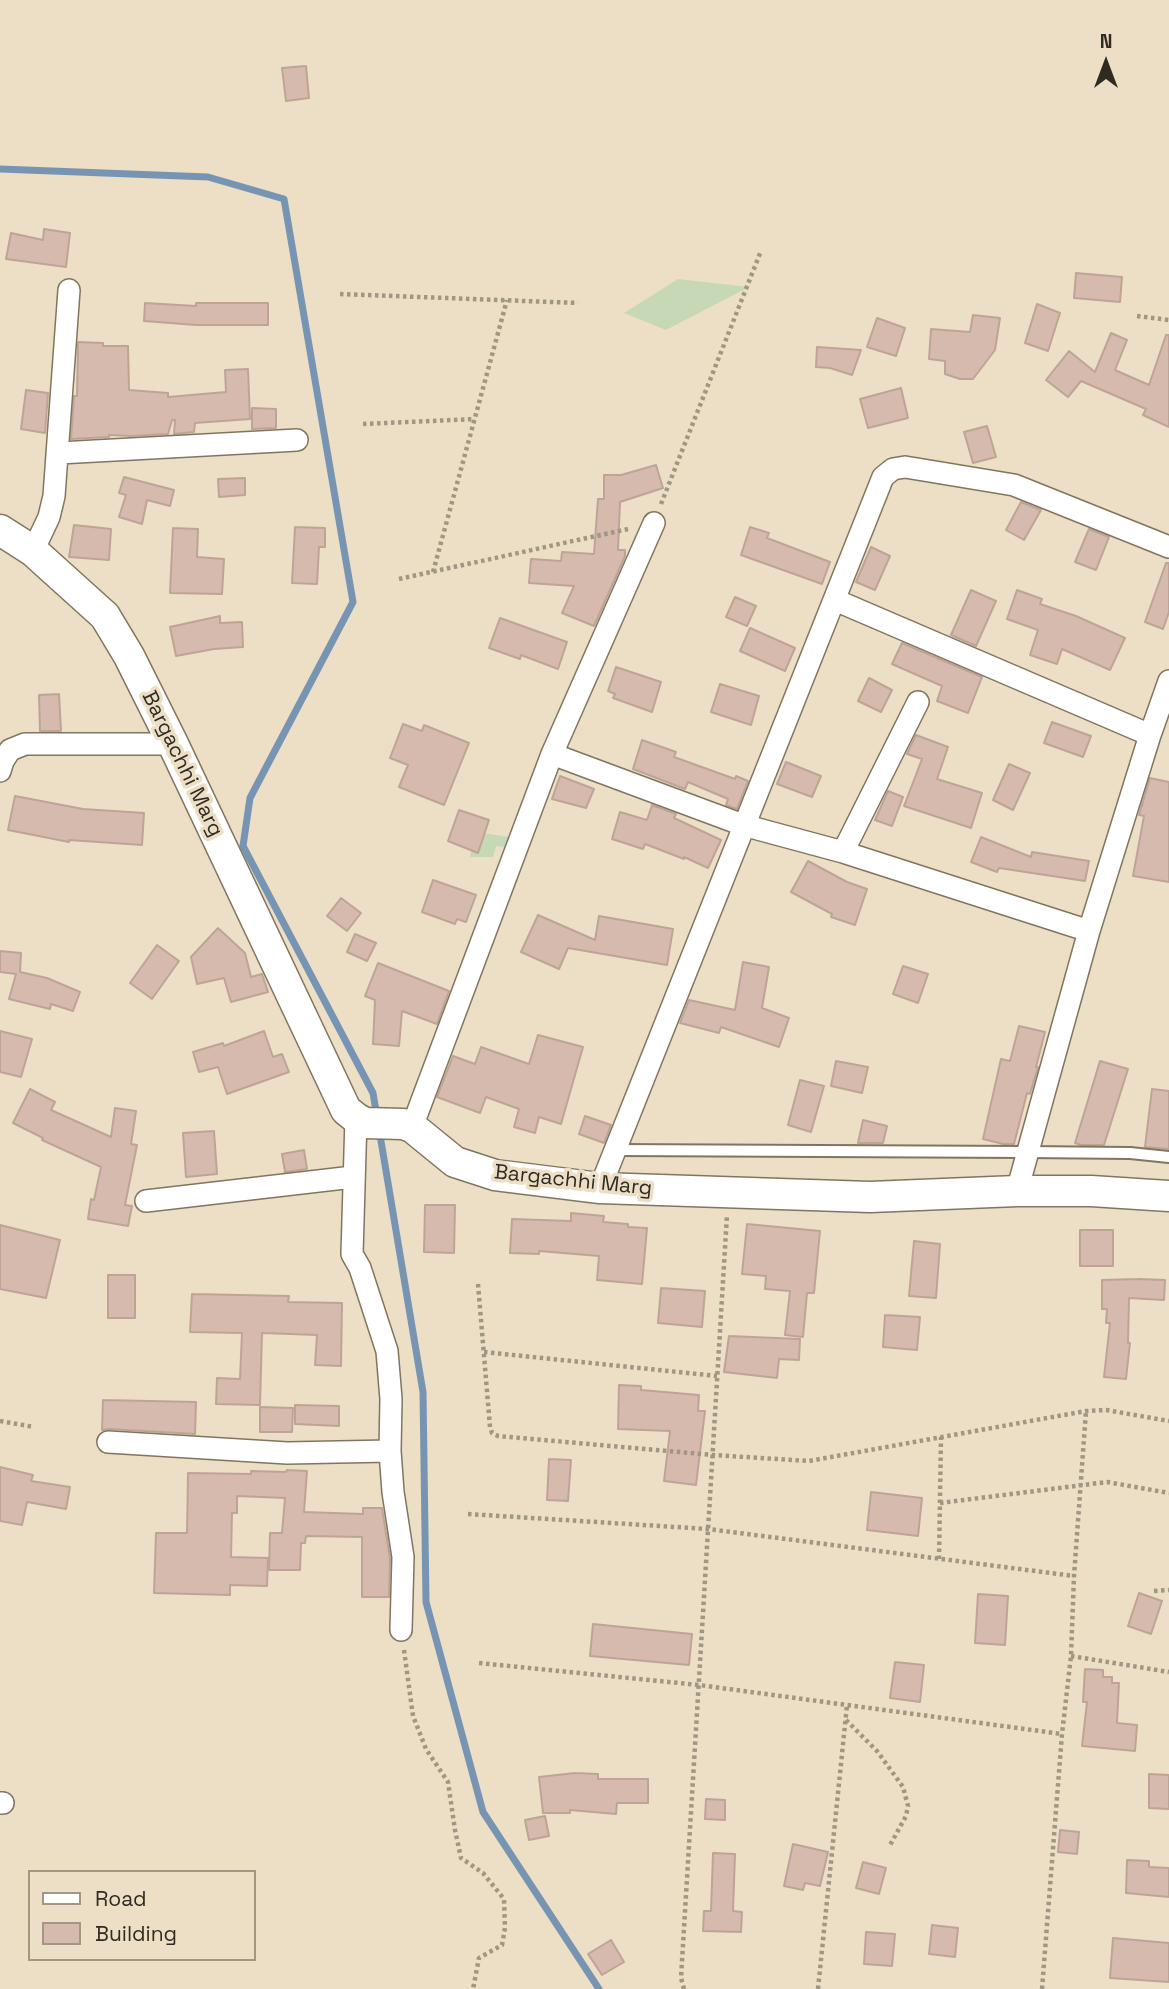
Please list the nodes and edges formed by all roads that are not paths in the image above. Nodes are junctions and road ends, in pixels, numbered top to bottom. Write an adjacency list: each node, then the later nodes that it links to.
1 (69, 290): 3 (street)
2 (297, 440): 3 (street)
3 (59, 453): 7 (street)
4 (654, 523): 13 (street)
5 (0, 530): 7 (street, Bargachhi Marg)
6 (1169, 547): 8 (street)
7 (33, 551): 12 (street, Bargachhi Marg)
8 (835, 600): 11 (street); 15 (street)
9 (1169, 681): 11 (street)
10 (918, 702): 16 (street)
11 (1150, 735): 17 (street)
12 (173, 744): 14 (street); 18 (street, Bargachhi Marg)
13 (552, 754): 15 (street); 19 (street)
14 (0, 771)
15 (743, 825): 16 (street); 20 (street)
16 (843, 852): 17 (street)
17 (1089, 931): 21 (street)
18 (360, 1120): 19 (street); 23 (street)
19 (408, 1126): 24 (street, Bargachhi Marg)
20 (615, 1150): 21 (lane); 24 (street)
21 (1027, 1152): 22 (lane); 25 (street)
22 (1169, 1157)
23 (354, 1177): 27 (street); 29 (street)
24 (600, 1188): 25 (street, Bargachhi Marg)
25 (1017, 1191): 26 (street, Bargachhi Marg)
26 (1169, 1196)
27 (146, 1202)
28 (108, 1442): 29 (street)
29 (390, 1451): 30 (street)
30 (401, 1630)

